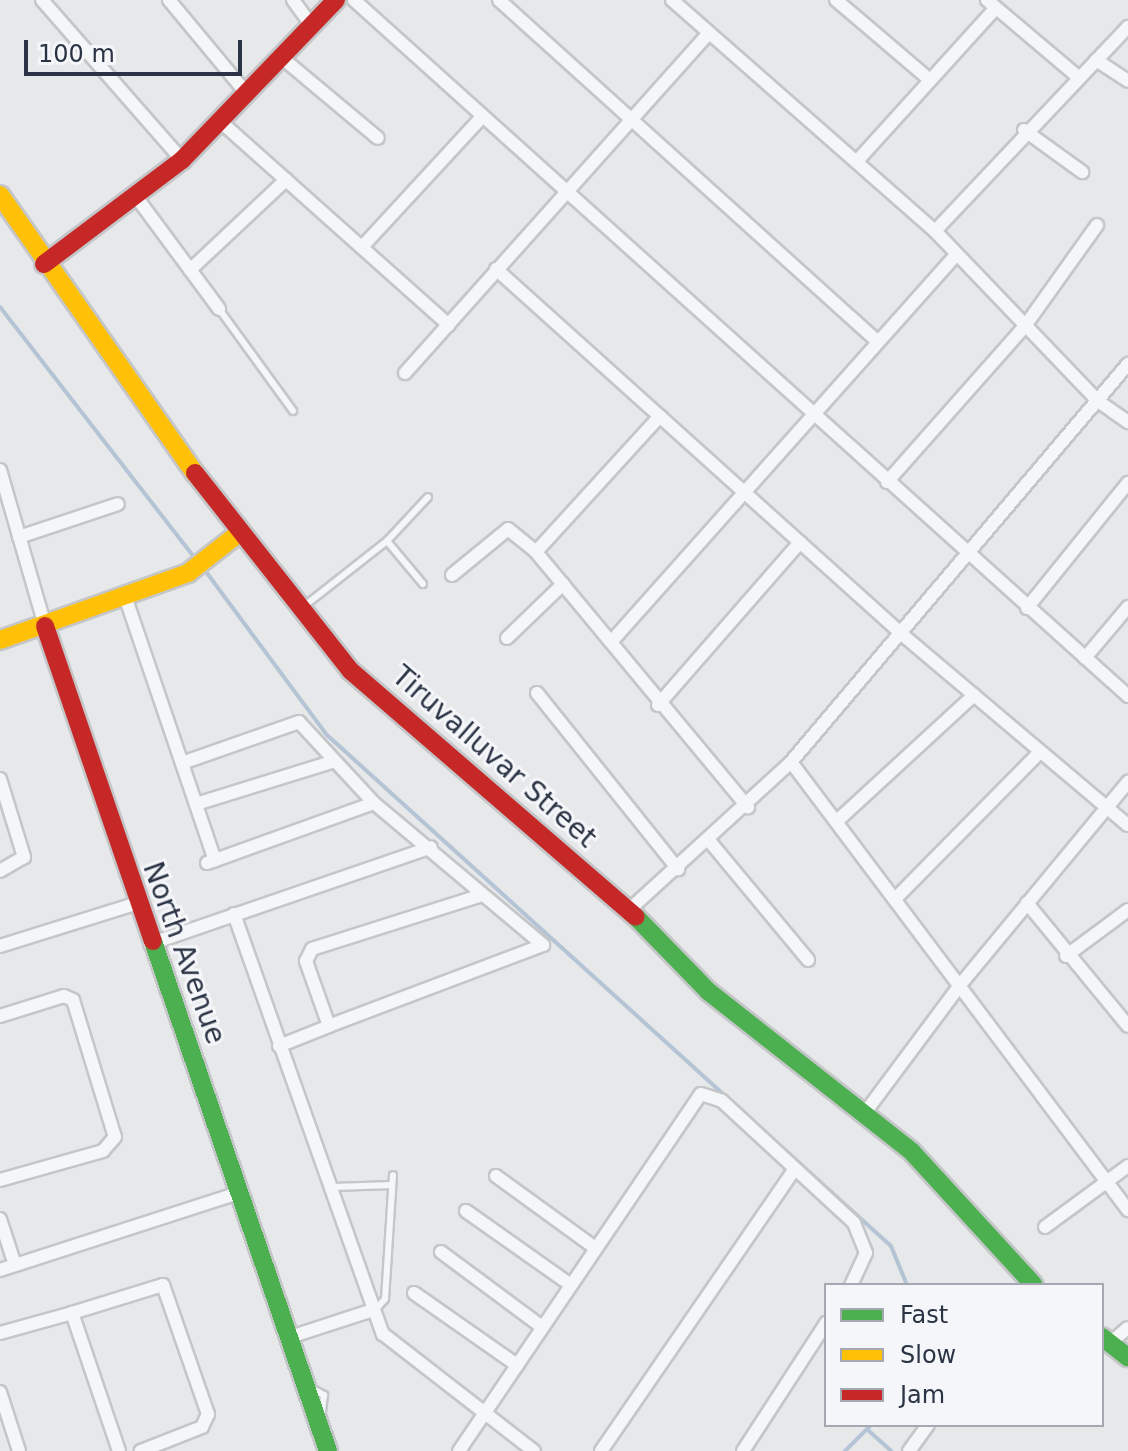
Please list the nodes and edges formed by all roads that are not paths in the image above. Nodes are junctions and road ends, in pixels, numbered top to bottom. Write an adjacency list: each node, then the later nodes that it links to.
1 (42, 0): 24 (street)
2 (169, 0): 18 (street)
3 (293, 0): 10 (street)
4 (336, 0): 10 (street)
5 (354, 0): 19 (street)
6 (499, 0): 20 (street)
7 (672, 0): 12 (street)
8 (836, 0): 16 (street)
9 (992, 4): 15 (street); 16 (street)
10 (310, 23): 13 (street)
11 (1128, 27): 14 (street)
12 (708, 34): 20 (street); 25 (street)
13 (281, 57): 18 (street); 23 (street)
14 (1096, 60): 15 (street); 17 (street)
15 (1077, 76): 22 (street)
16 (930, 80): 25 (street)
17 (1128, 81)
18 (247, 94): 21 (street)
19 (482, 117): 28 (street); 33 (street)
20 (633, 119): 28 (street); 41 (street)
21 (221, 122): 24 (street); 27 (street)
22 (1024, 130): 26 (street); 32 (street)
23 (378, 138)
24 (182, 160): 30 (street)
25 (858, 160): 32 (street)
26 (1082, 172)
27 (286, 180): 33 (street); 37 (street)
28 (566, 193): 36 (street); 46 (street)
29 (0, 195): 35 (street, Tiruvalluvar Street)
30 (137, 198): 35 (street); 37 (street)
31 (1097, 225): 40 (street)
32 (935, 231): 34 (street)
33 (362, 247): 39 (street)
34 (956, 255): 40 (street); 41 (street)
35 (44, 264): 55 (street, Tiruvalluvar Street)
36 (496, 269): 39 (street); 47 (street)
37 (190, 270): 38 (street)
38 (219, 309): 45 (lane)
39 (449, 325): 43 (street)
40 (1025, 326): 44 (street); 50 (street)
41 (878, 342): 46 (street)
42 (1128, 364): 44 (street)
43 (405, 373)
44 (1098, 401): 48 (street); 60 (street)
45 (293, 411)
46 (811, 413): 50 (street); 52 (street)
47 (660, 416): 52 (street); 59 (street)
48 (1128, 422)
49 (0, 470): 56 (street, North Avenue)
50 (887, 482): 60 (street)
51 (1128, 483): 66 (street)
52 (745, 492): 58 (street); 72 (street)
53 (428, 497): 57 (lane)
54 (118, 504): 56 (street)
55 (238, 534): 64 (street); 67 (street, Tiruvalluvar Street)
56 (19, 537): 68 (street, North Avenue)
57 (387, 541): 62 (lane); 67 (lane)
58 (800, 542): 69 (street); 77 (street)
59 (536, 552): 61 (street); 63 (street)
60 (970, 558): 66 (street); 69 (street)
61 (452, 575)
62 (423, 584)
63 (563, 584): 70 (street); 72 (street)
64 (126, 599): 68 (street); 81 (street)
65 (1128, 607): 73 (street)
66 (1027, 608): 73 (street)
67 (300, 609): 98 (street, Tiruvalluvar Street)
68 (45, 626): 71 (street); 97 (street, North Avenue)
69 (904, 636): 75 (street); 80 (street)
70 (507, 638)
71 (0, 640)
72 (611, 642): 77 (street)
73 (1085, 658): 76 (street)
74 (537, 693): 92 (street)
75 (974, 695): 78 (street); 88 (street)
76 (1128, 696)
77 (658, 705): 86 (street)
78 (1039, 753): 87 (street); 95 (street)
79 (332, 762): 81 (street); 84 (street); 85 (street)
80 (791, 762): 86 (street); 88 (street)
81 (182, 763): 85 (street)
82 (0, 779): 93 (street)
83 (1128, 782): 87 (street)
84 (374, 803): 85 (street); 91 (street)
85 (196, 804)
86 (748, 807): 90 (street)
87 (1108, 808): 89 (street); 96 (street)
88 (837, 821): 95 (street)
89 (1128, 825)
90 (711, 843): 92 (street); 104 (street)
91 (431, 847): 94 (street); 100 (street)
92 (678, 869): 98 (street)
93 (0, 871)
94 (479, 896): 107 (street); 107 (street)
95 (896, 898): 105 (street)
96 (1027, 903): 103 (street); 105 (street)
97 (135, 904): 101 (street, North Avenue); 102 (street)
98 (629, 910): 110 (street, Tiruvalluvar Street)
99 (1128, 910): 103 (street)
100 (234, 914): 101 (street); 109 (street)
101 (150, 944): 119 (street, North Avenue)
102 (0, 946)
103 (1066, 956): 108 (street)
104 (808, 960)
105 (960, 985): 110 (street); 116 (street)
106 (0, 1016): 115 (street)
107 (329, 1026): 109 (street)
108 (1127, 1029)
109 (279, 1046): 118 (street)
110 (864, 1114): 128 (street, Tiruvalluvar Street)
111 (1128, 1166): 116 (street)
112 (794, 1170): 124 (street); 129 (street); 151 (street)
113 (393, 1175): 117 (lane)
114 (496, 1176): 124 (street)
115 (0, 1180)
116 (1106, 1182): 120 (street); 123 (street)
117 (392, 1185): 118 (lane); 132 (lane)
118 (329, 1188): 132 (street)
119 (241, 1192): 126 (street); 138 (street, North Avenue)
120 (1128, 1210)
121 (466, 1211): 130 (street)
122 (0, 1219): 126 (street)
123 (1045, 1227)
124 (595, 1248): 130 (street)
125 (441, 1252): 135 (street)
126 (15, 1265): 127 (street)
127 (0, 1270)
128 (1023, 1282)
129 (852, 1283)
130 (571, 1285): 135 (street)
131 (414, 1293): 141 (street)
132 (373, 1310): 138 (street); 143 (street)
133 (72, 1313): 137 (street); 146 (street); 147 (street)
134 (824, 1326): 152 (street)
135 (542, 1327): 141 (street)
136 (1128, 1328): 139 (street)
137 (0, 1333)
138 (290, 1337): 148 (street, North Avenue)
139 (1106, 1340): 140 (street)
140 (1128, 1357)
141 (517, 1365): 143 (street)
142 (0, 1392): 145 (street)
143 (485, 1412): 149 (street); 150 (street)
144 (927, 1427): 153 (street)
145 (19, 1451)
146 (119, 1451)
147 (141, 1451)
148 (328, 1451)
149 (459, 1451)
150 (534, 1451)
151 (601, 1451)
152 (743, 1451)
153 (909, 1451)

